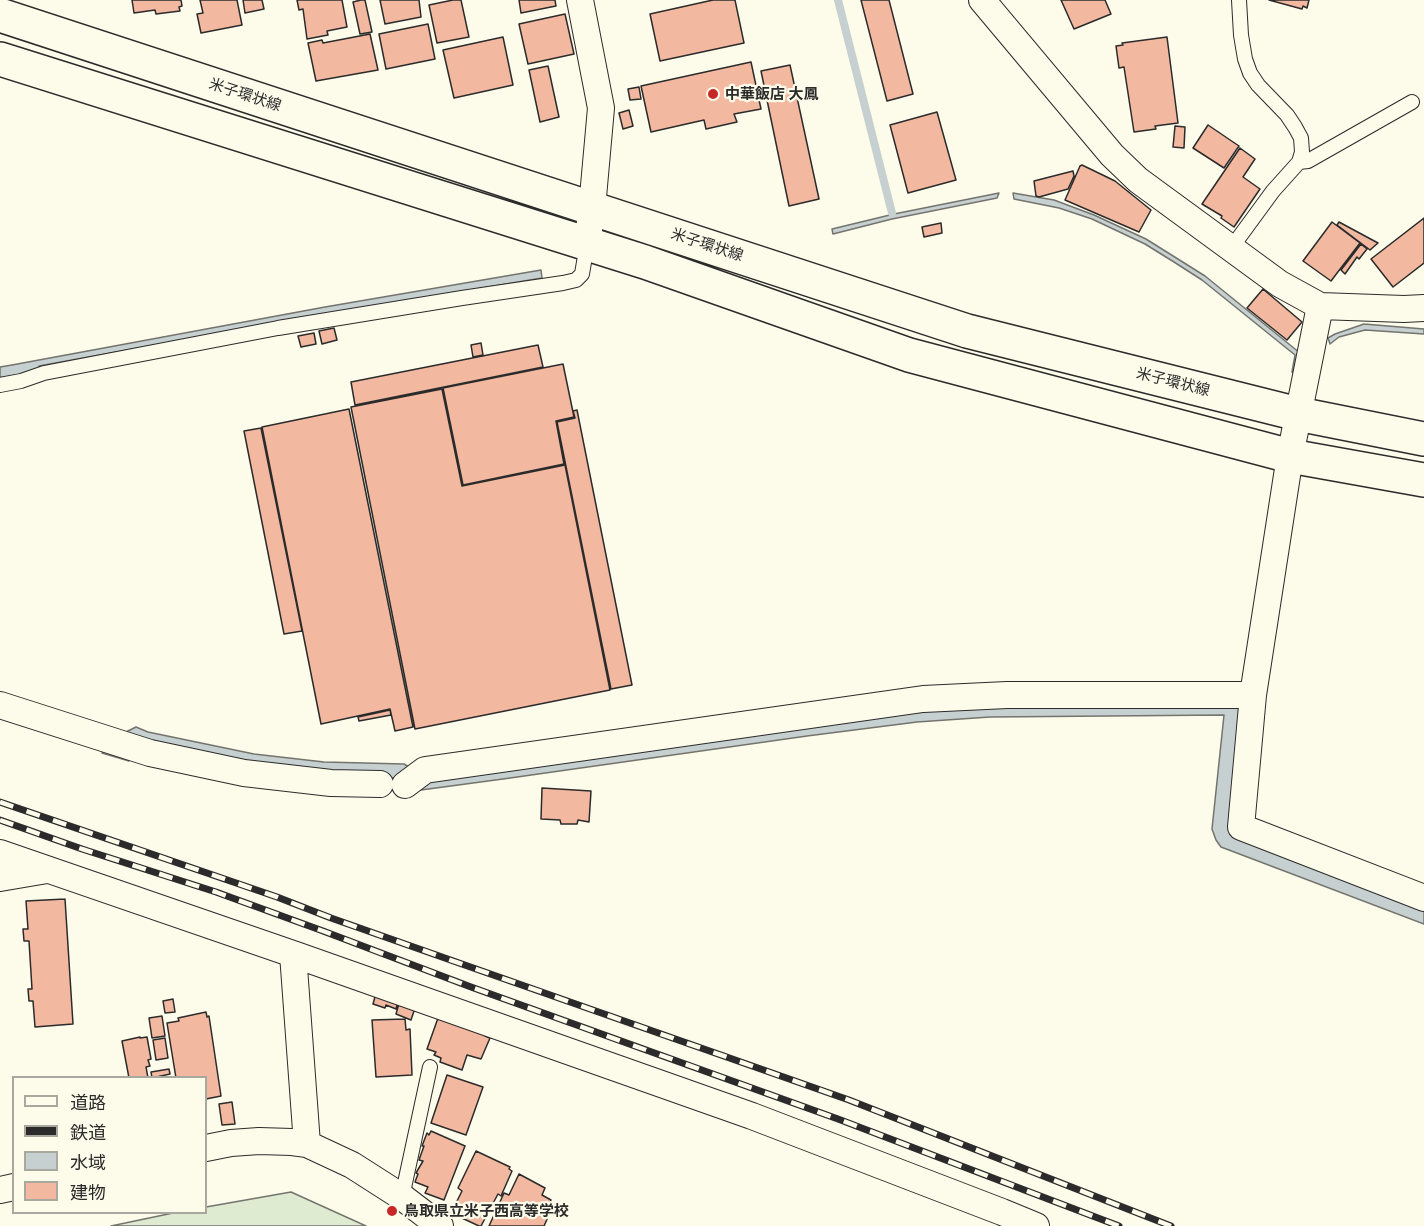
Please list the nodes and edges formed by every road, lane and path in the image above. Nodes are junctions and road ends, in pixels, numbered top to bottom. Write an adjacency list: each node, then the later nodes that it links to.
1 (580, 0): 8 (street)
2 (982, 0): 10 (street)
3 (1239, 0): 7 (lane)
4 (0, 15): 8 (main road, 米子環状線)
5 (0, 59): 9 (main road)
6 (1412, 102): 7 (lane)
7 (1299, 162): 10 (lane)
8 (592, 208): 9 (street); 14 (main road, 米子環状線)
9 (587, 244): 13 (lane); 16 (main road)
10 (1232, 248): 11 (street)
11 (1320, 306): 12 (street); 14 (street)
12 (1424, 308)
13 (0, 386)
14 (1298, 414): 15 (main road, 米子環状線); 16 (street)
15 (1424, 440)
16 (1290, 456): 17 (main road); 18 (street)
17 (1424, 480)
18 (1253, 695): 19 (street); 23 (street)
19 (0, 705)
20 (0, 853): 21 (street)
21 (47, 870): 22 (street); 24 (street)
22 (0, 879)
23 (1424, 898)
24 (293, 954): 26 (street); 30 (street)
25 (430, 1067): 28 (lane)
26 (307, 1144): 27 (street); 28 (street)
27 (207, 1148)
28 (402, 1197): 29 (street)
29 (440, 1226)
30 (1036, 1226)

